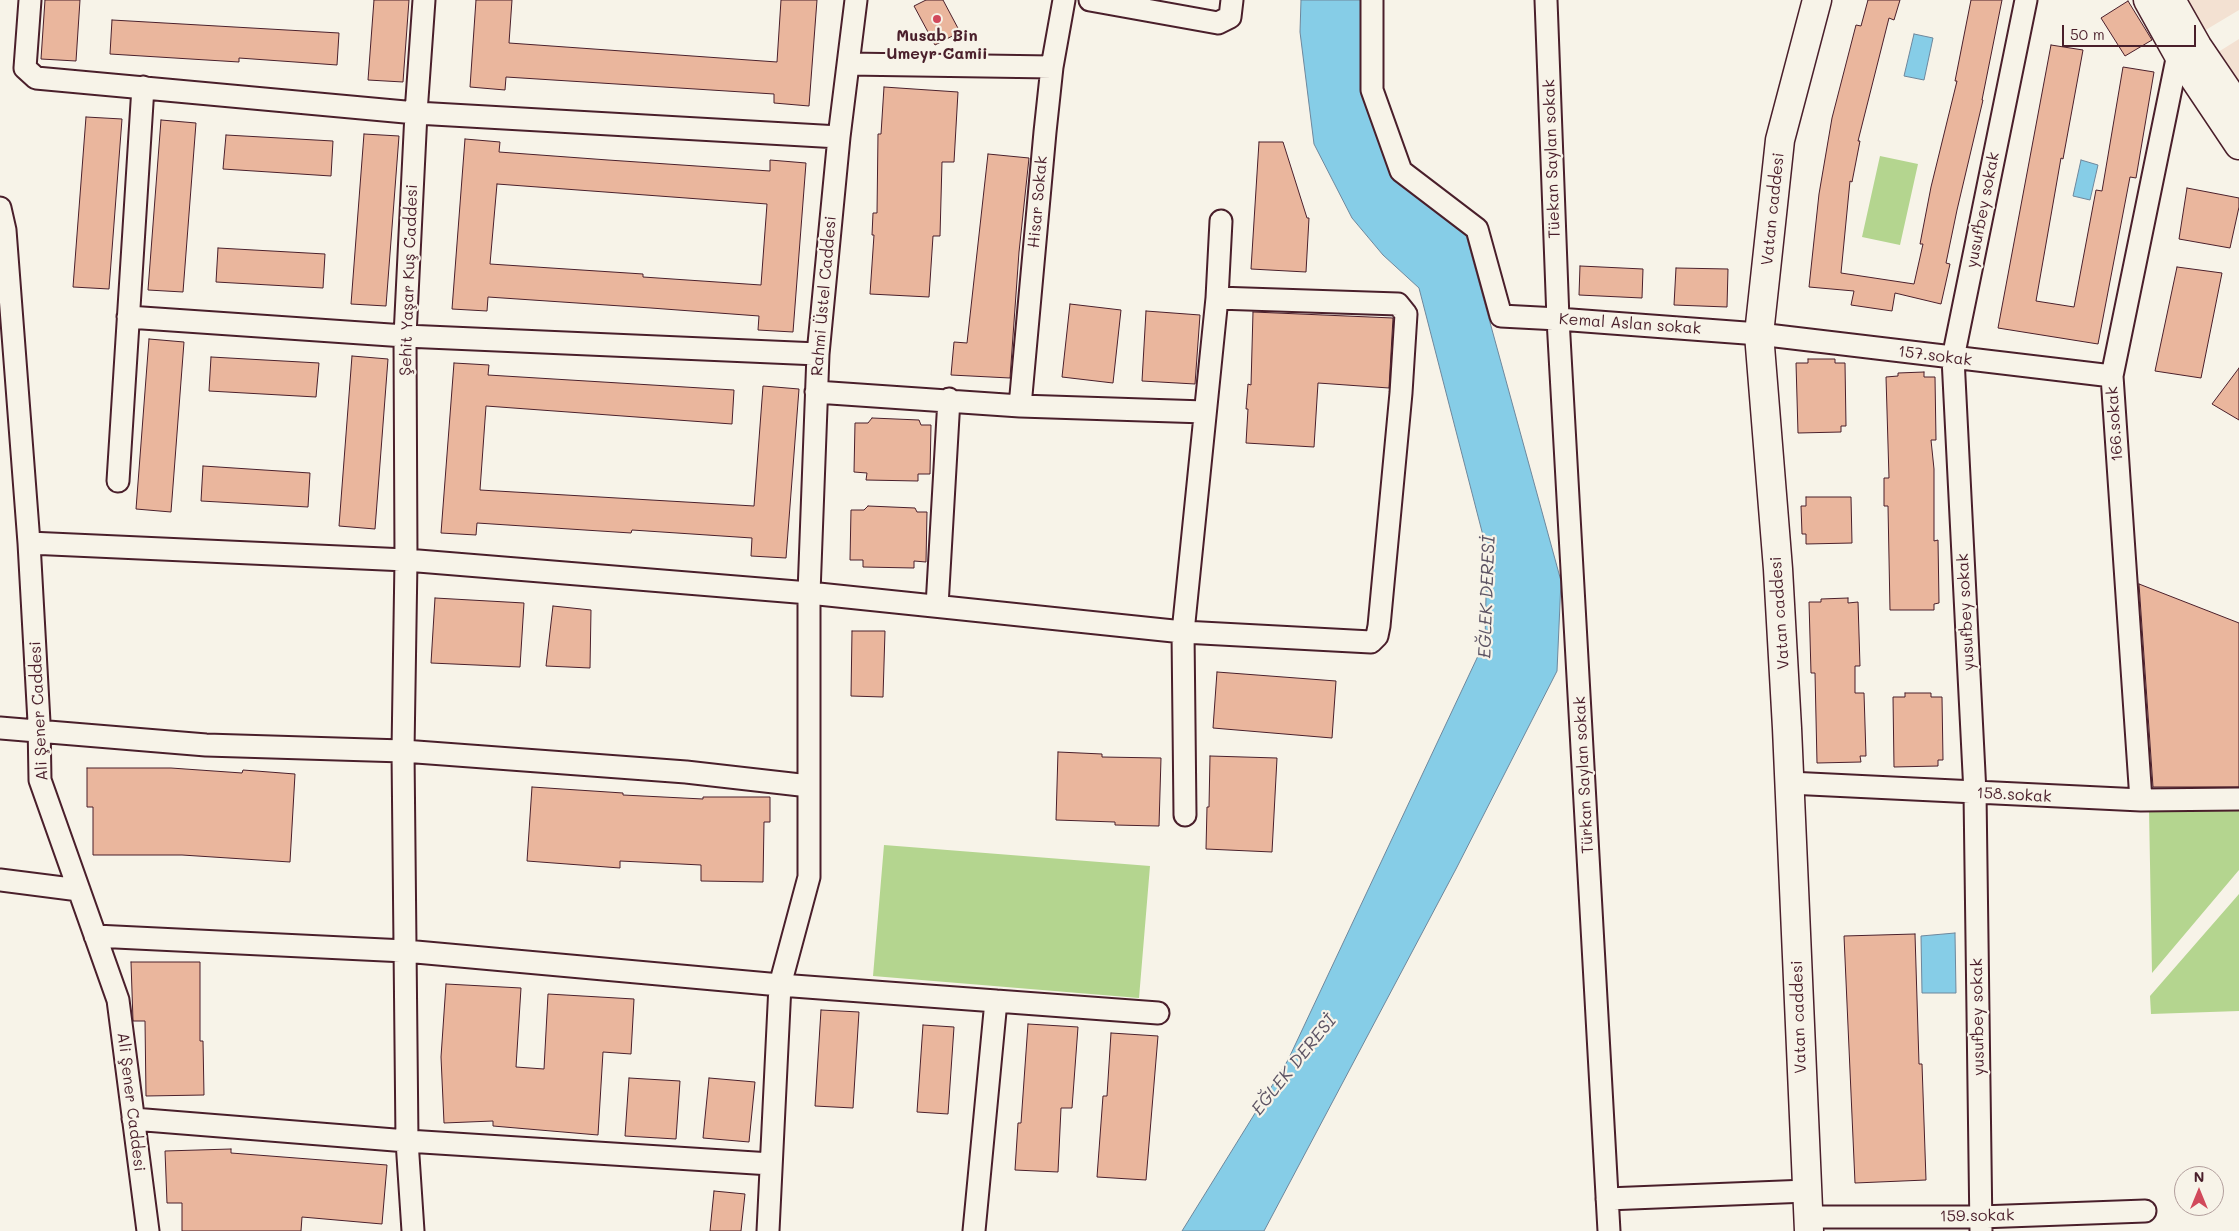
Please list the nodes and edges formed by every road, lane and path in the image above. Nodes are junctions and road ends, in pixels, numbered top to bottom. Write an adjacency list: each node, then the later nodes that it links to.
1 (30, 0): 16 (street)
2 (424, 0): 18 (street, Şehit Yaşar Kuş Caddesi)
3 (856, 0): 14 (street, Rahmi Üstel Caddesi)
4 (1064, 0): 15 (street, Hisar Sokak)
5 (1090, 0): 6 (street)
6 (1232, 0)
7 (1372, 0): 25 (street, Kemal Aslan sokak)
8 (1546, 0): 25 (street, Tüekan Saylan sokak)
9 (1817, 0): 26 (street, Vatan caddesi)
10 (2026, 0): 29 (street, yusufbey sokak)
11 (2148, 0): 13 (street)
12 (2172, 0): 17 (street)
13 (2178, 54): 20 (street); 30 (street, 166.sokak)
14 (848, 64): 15 (street); 19 (street, Rahmi Üstel Caddesi)
15 (1052, 67): 33 (street, Hisar Sokak)
16 (143, 87): 18 (street); 24 (street)
17 (2239, 108)
18 (416, 113): 19 (street); 27 (street, Şehit Yaşar Kuş Caddesi)
19 (838, 137): 28 (street, Rahmi Üstel Caddesi)
20 (2239, 146)
21 (0, 208): 36 (street, Ali Şener Caddesi)
22 (1221, 221): 23 (street)
23 (1216, 298): 34 (street); 40 (street)
24 (128, 317): 27 (street); 35 (street)
25 (1558, 319): 26 (street, Kemal Aslan sokak); 60 (street, Türkan Saylan sokak)
26 (1759, 334): 29 (street, 157.sokak); 44 (street, Vatan caddesi)
27 (405, 336): 28 (street); 37 (street, Şehit Yaşar Kuş Caddesi)
28 (818, 354): 31 (street, Rahmi Üstel Caddesi)
29 (1953, 358): 30 (street, 157.sokak); 46 (street, yusufbey sokak)
30 (2112, 376): 48 (street, 166.sokak)
31 (816, 392): 32 (street); 38 (street, Rahmi Üstel Caddesi)
32 (949, 399): 33 (street); 39 (street)
33 (1020, 406): 34 (street)
34 (1205, 412): 40 (street)
35 (118, 481)
36 (29, 543): 37 (street); 42 (street, Ali Şener Caddesi)
37 (406, 560): 38 (street); 43 (street, Şehit Yaşar Kuş Caddesi)
38 (809, 593): 39 (street); 45 (street, Rahmi Üstel Caddesi)
39 (937, 606): 40 (street)
40 (1182, 632): 49 (street)
41 (0, 728): 42 (street)
42 (39, 731): 43 (street); 51 (street, Ali Şener Caddesi)
43 (403, 751): 45 (street); 53 (street, Şehit Yaşar Kuş Caddesi)
44 (1790, 783): 46 (street, 158.sokak); 62 (street, Vatan caddesi)
45 (809, 786): 54 (street, Rahmi Üstel Caddesi)
46 (1975, 793): 48 (street, 158.sokak); 63 (street, yusufbey sokak)
47 (2239, 799): 48 (street, 158.sokak)
48 (2141, 800)
49 (1185, 815)
50 (0, 880): 51 (street)
51 (79, 890): 52 (street, Ali Şener Caddesi)
52 (95, 936): 53 (street); 57 (street, Ali Şener Caddesi)
53 (405, 952): 54 (street); 58 (street, Şehit Yaşar Kuş Caddesi)
54 (780, 985): 55 (street); 59 (street, Rahmi Üstel Caddesi)
55 (996, 1002): 56 (street); 67 (street)
56 (1158, 1013)
57 (133, 1119): 58 (street); 64 (street, Ali Şener Caddesi)
58 (407, 1141): 59 (street); 65 (street, Şehit Yaşar Kuş Caddesi)
59 (771, 1164): 66 (street, Rahmi Üstel Caddesi)
60 (1607, 1199): 62 (street, 159.sokak); 68 (street, Türkan Saylan sokak)
61 (2145, 1211): 63 (street, 159.sokak)
62 (1808, 1213): 63 (street, 159.sokak)
63 (1980, 1224)
64 (148, 1231)
65 (412, 1231)
66 (768, 1231)
67 (974, 1231)
68 (1609, 1231)

